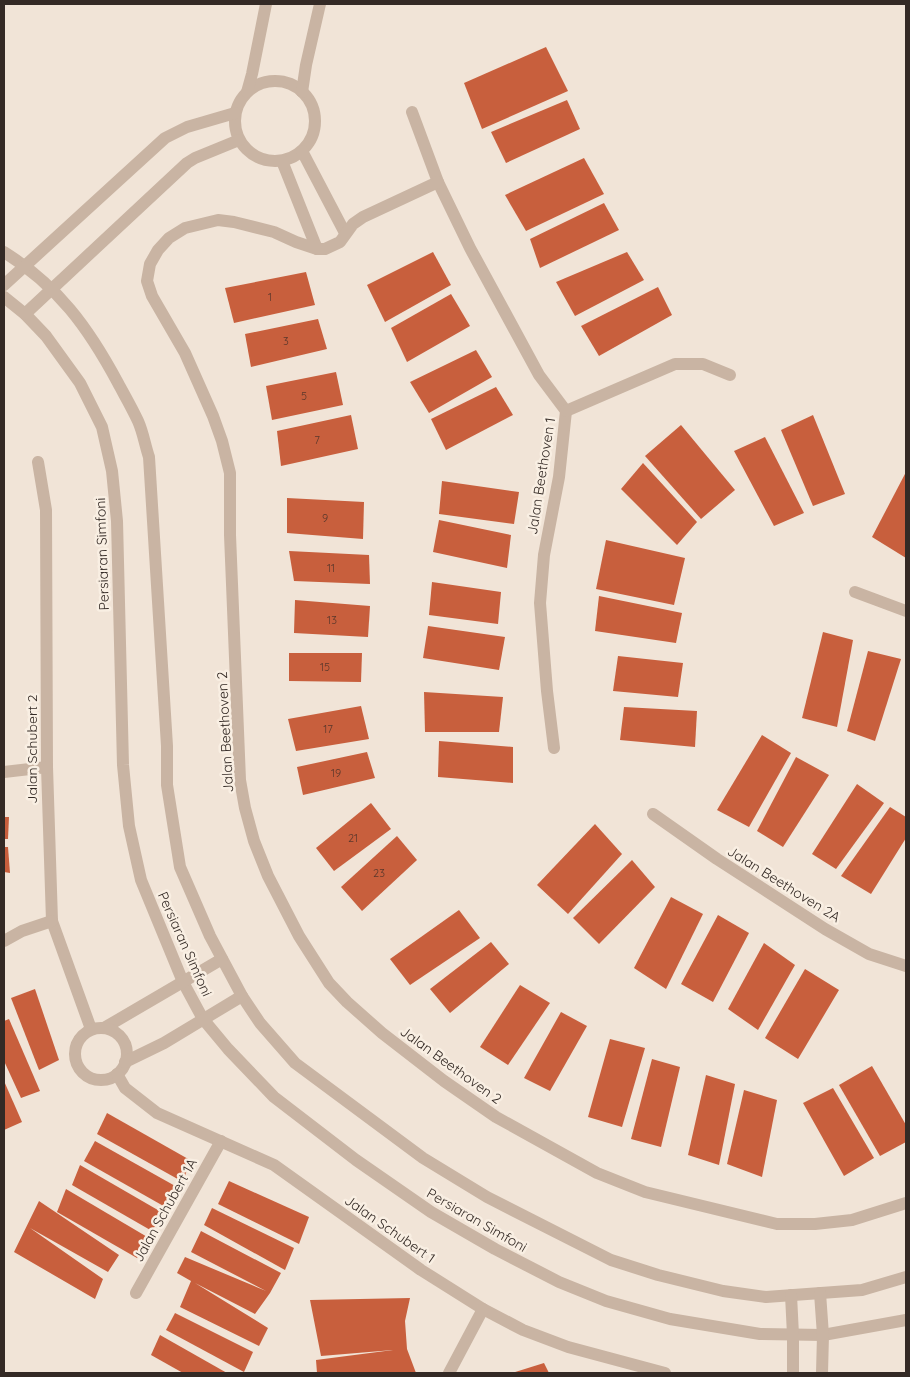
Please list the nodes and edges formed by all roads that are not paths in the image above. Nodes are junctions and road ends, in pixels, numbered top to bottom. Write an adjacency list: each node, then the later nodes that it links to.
1 (266, 4): 3 (street)
2 (320, 4): 4 (street)
3 (247, 92): 4 (street); 6 (street)
4 (302, 92): 8 (street)
5 (412, 112): 10 (street, Jalan Beethoven 1)
6 (235, 113): 7 (street); 14 (street)
7 (239, 140): 9 (street); 16 (street)
8 (302, 151): 9 (street); 11 (street)
9 (282, 161): 12 (street)
10 (438, 182): 11 (street); 20 (street, Jalan Beethoven 1)
11 (346, 234): 12 (street)
12 (321, 249): 40 (street, Jalan Beethoven 2)
13 (4, 252): 14 (street, Persiaran Simfoni)
14 (26, 265): 15 (street); 16 (street, Persiaran Simfoni)
15 (4, 285)
16 (52, 289): 18 (street); 30 (street, Persiaran Simfoni)
17 (4, 297): 18 (street, Persiaran Simfoni)
18 (25, 314): 32 (street, Persiaran Simfoni)
19 (730, 375): 20 (street)
20 (566, 411): 24 (street, Jalan Beethoven 1)
21 (38, 462): 25 (street, Jalan Schubert 2)
22 (855, 592): 23 (street)
23 (906, 612)
24 (554, 748)
25 (47, 767): 26 (street); 28 (street, Jalan Schubert 2)
26 (4, 772)
27 (652, 814): 31 (street, Jalan Beethoven 2A)
28 (52, 921): 29 (street); 36 (street, Jalan Schubert 2)
29 (4, 941)
30 (222, 959): 32 (street); 33 (street, Persiaran Simfoni)
31 (906, 966)
32 (183, 982): 34 (street, Persiaran Simfoni); 35 (street)
33 (242, 996): 34 (street); 44 (street, Persiaran Simfoni)
34 (203, 1019): 37 (street); 47 (street, Persiaran Simfoni)
35 (104, 1028): 36 (street); 37 (street)
36 (91, 1030): 38 (street)
37 (125, 1062): 38 (street)
38 (117, 1074): 39 (street, Jalan Schubert 1)
39 (221, 1141): 42 (street, Jalan Schubert 1A); 45 (street, Jalan Schubert 1)
40 (906, 1203)
41 (906, 1277): 43 (street, Persiaran Simfoni)
42 (136, 1293)
43 (820, 1293): 44 (street, Persiaran Simfoni); 48 (street)
44 (790, 1295): 47 (street)
45 (483, 1309): 49 (street); 50 (street, Jalan Schubert 1)
46 (906, 1320): 48 (street, Persiaran Simfoni)
47 (793, 1335): 48 (street, Persiaran Simfoni); 51 (street)
48 (823, 1335): 52 (street)
49 (449, 1373)
50 (664, 1373)
51 (793, 1373)
52 (822, 1373)

